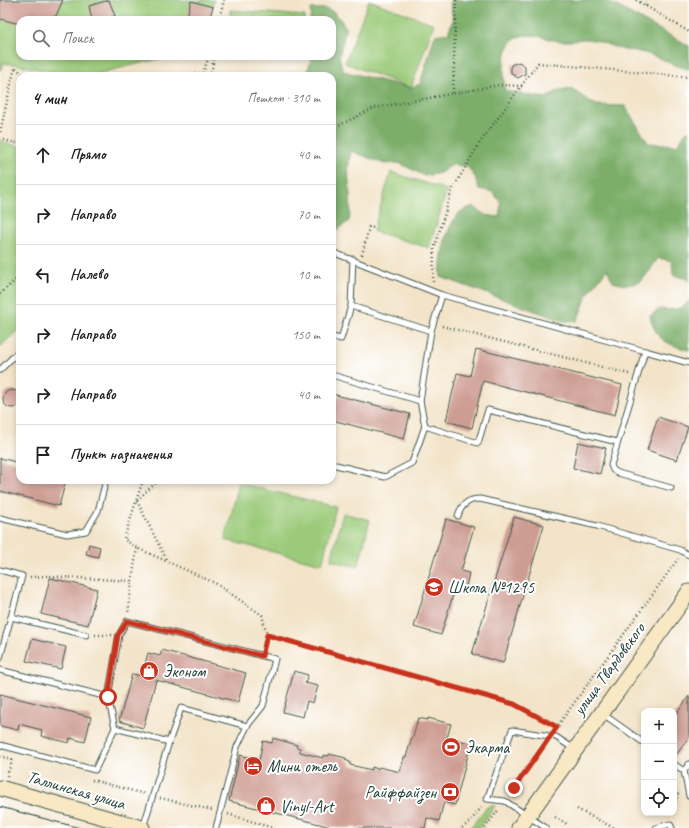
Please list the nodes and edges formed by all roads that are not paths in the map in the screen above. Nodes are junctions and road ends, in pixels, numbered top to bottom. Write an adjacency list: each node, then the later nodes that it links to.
1 (336, 253): 2 (lane)
2 (353, 259): 3 (lane); 4 (lane)
3 (442, 295): 5 (lane); 7 (lane)
4 (351, 306): 5 (lane); 6 (lane)
5 (431, 331): 12 (lane)
6 (336, 338)
7 (645, 351): 9 (lane); 14 (lane)
8 (16, 354): 10 (lane)
9 (689, 363)
10 (0, 370)
11 (336, 376): 12 (lane)
12 (420, 401): 13 (lane)
13 (425, 426): 14 (lane); 15 (lane)
14 (617, 442): 17 (lane)
15 (336, 465)
16 (105, 484): 19 (lane)
17 (671, 488)
18 (458, 516): 20 (lane)
19 (0, 518)
20 (689, 555)
21 (0, 570): 23 (lane)
22 (689, 592): 28 (main road, улица Твардовского)
23 (11, 617): 24 (lane); 25 (lane)
24 (86, 634)
25 (0, 658)
26 (0, 670): 27 (lane)
27 (108, 697): 29 (lane); 30 (lane)
28 (601, 713): 31 (lane); 34 (main road, улица Твардовского)
29 (247, 726): 32 (lane); 42 (lane)
30 (115, 728): 32 (lane); 33 (lane)
31 (641, 741)
32 (169, 742): 41 (lane)
33 (0, 745)
34 (575, 749): 40 (main road, улица Твардовского); 40 (lane)
35 (689, 764): 37 (lane)
36 (677, 766): 37 (lane)
37 (684, 771): 39 (lane)
38 (0, 788): 41 (main road, Таллинская улица)
39 (689, 796)
40 (528, 815): 43 (main road, улица Твардовского); 44 (lane)
41 (142, 828)
42 (216, 828)
43 (519, 828)
44 (546, 828)
45 (656, 828): 46 (lane)
46 (672, 828)

